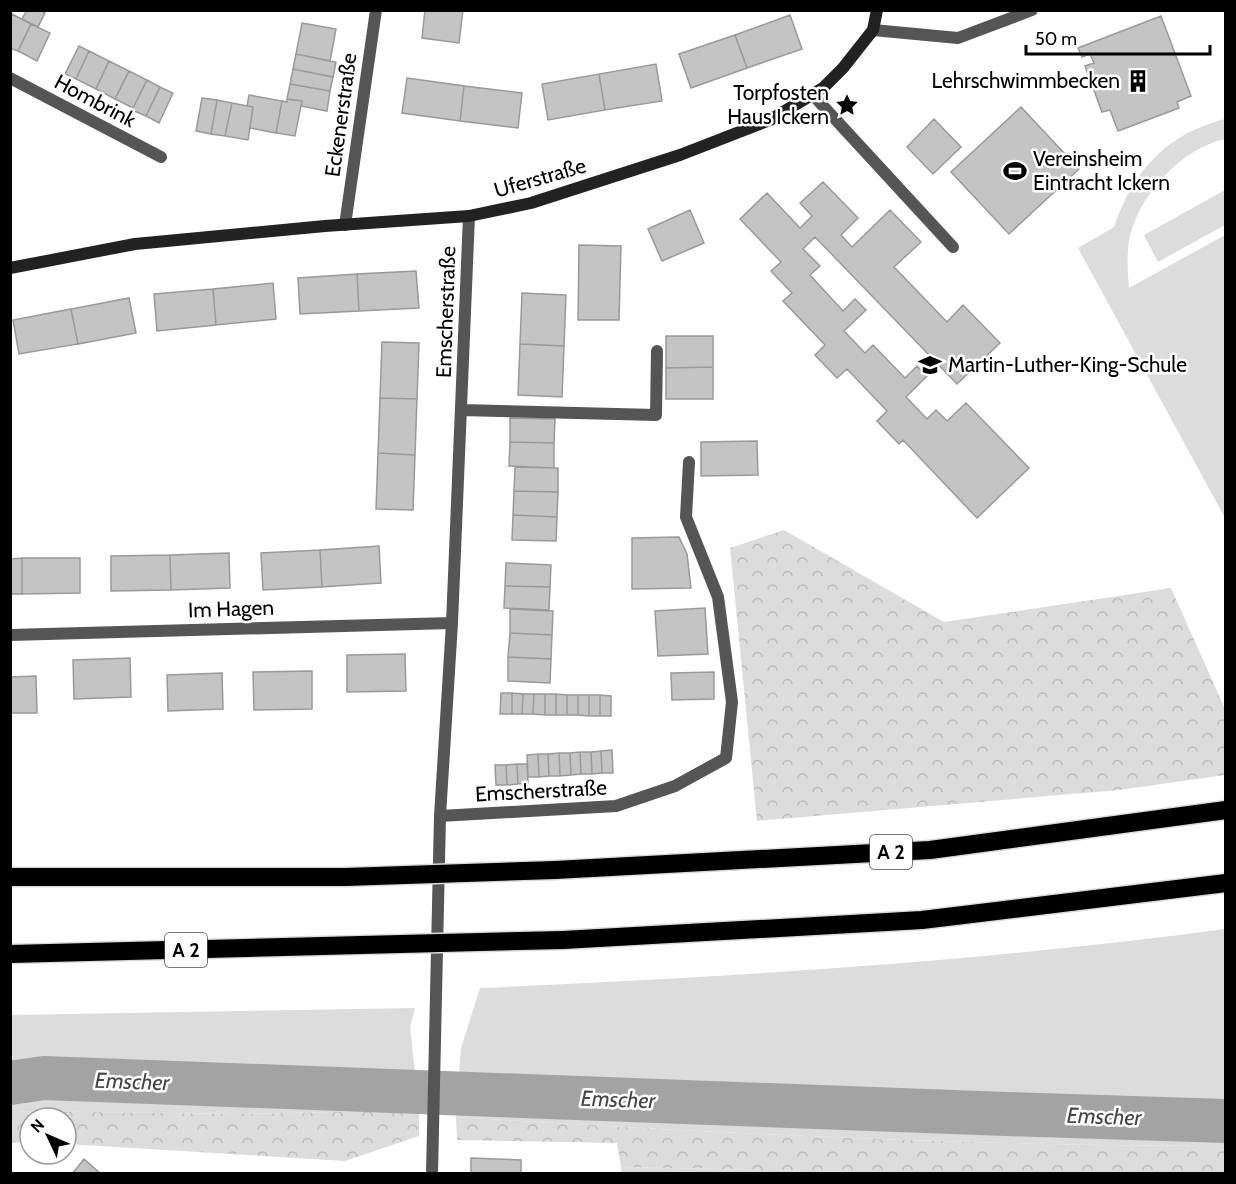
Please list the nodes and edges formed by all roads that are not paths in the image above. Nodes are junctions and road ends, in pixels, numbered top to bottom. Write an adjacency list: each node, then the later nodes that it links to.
1 (376, 10): 9 (street, Eckenerstraße)
2 (877, 10): 4 (main road)
3 (1032, 10): 4 (street)
4 (873, 30): 6 (main road, Uferstraße)
5 (10, 78): 7 (street, Hombrink)
6 (812, 94): 8 (main road, Uferstraße); 10 (street)
7 (161, 157)
8 (469, 216): 9 (main road, Uferstraße); 13 (street, Emscherstraße)
9 (345, 225): 11 (main road, Uferstraße)
10 (953, 248)
11 (10, 268)
12 (657, 351): 13 (street)
13 (461, 410): 15 (street, Emscherstraße)
14 (689, 462): 18 (street, Emscherstraße)
15 (452, 623): 16 (street, Im Hagen); 18 (street, Emscherstraße)
16 (10, 635)
17 (1226, 810): 19 (highway, A 2, bridge)
18 (440, 816): 22 (street, Emscherstraße)
19 (10, 877)
20 (1226, 883): 21 (highway, A 2, bridge)
21 (10, 954)
22 (432, 1173)

